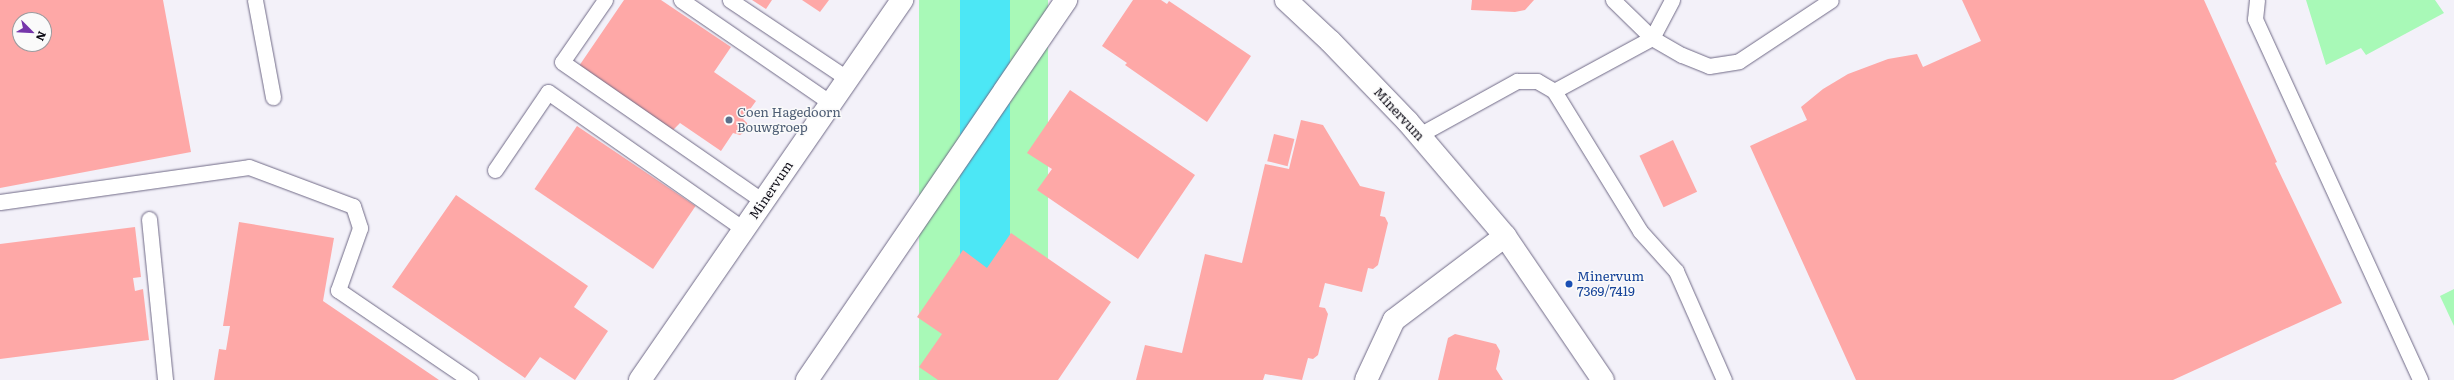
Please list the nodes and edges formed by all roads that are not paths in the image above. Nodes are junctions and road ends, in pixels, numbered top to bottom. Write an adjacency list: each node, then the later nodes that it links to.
1 (255, 0): 15 (lane)
2 (605, 0): 19 (lane)
3 (682, 0): 16 (lane)
4 (730, 0): 13 (lane)
5 (902, 0): 13 (street, Minervum)
6 (1066, 0): 27 (street)
7 (1286, 0): 17 (street, Minervum)
8 (1613, 0): 12 (lane)
9 (1672, 0): 12 (lane)
10 (1832, 0): 12 (lane)
11 (2257, 0): 31 (lane)
12 (1652, 38): 14 (lane)
13 (848, 79): 16 (street, Minervum)
14 (1554, 91): 17 (lane); 30 (lane)
15 (274, 97)
16 (830, 103): 19 (street, Minervum)
17 (1419, 135): 23 (street, Minervum)
18 (495, 170): 22 (lane)
19 (763, 201): 22 (street, Minervum)
20 (0, 202): 25 (lane)
21 (149, 219): 24 (lane)
22 (744, 229): 26 (street, Minervum)
23 (1505, 236): 28 (street); 29 (street, Minervum)
24 (165, 380)
25 (470, 380)
26 (640, 380)
27 (807, 380)
28 (1366, 380)
29 (1603, 380)
30 (1724, 380)
31 (2420, 380)

